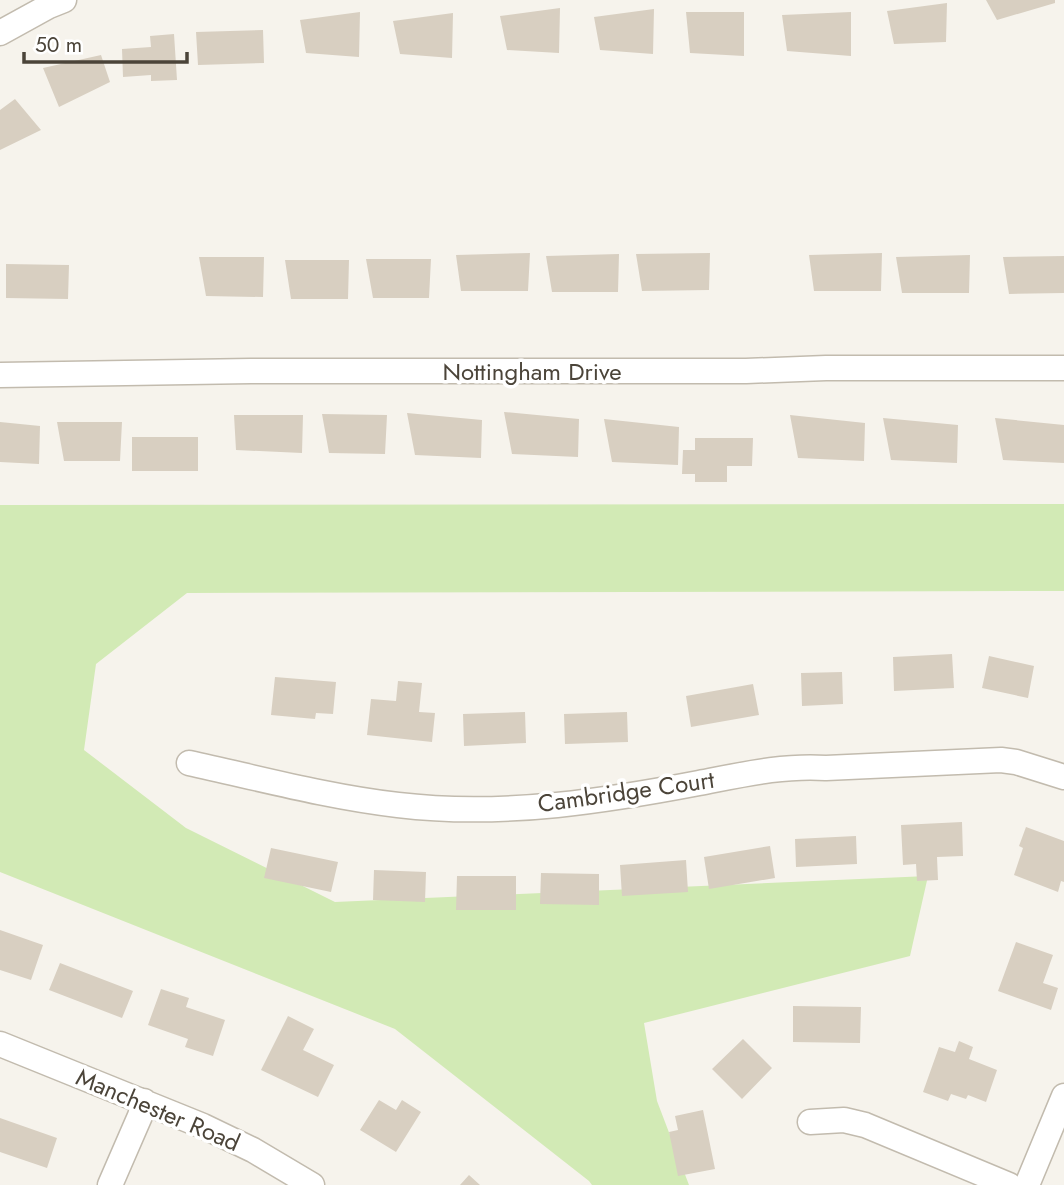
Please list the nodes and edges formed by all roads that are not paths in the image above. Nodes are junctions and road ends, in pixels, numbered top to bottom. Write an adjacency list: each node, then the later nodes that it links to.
1 (64, 0): 2 (street)
2 (0, 33)
3 (1064, 368): 4 (street, Nottingham Drive)
4 (0, 374)
5 (189, 764): 6 (street, Cambridge Court)
6 (1064, 777)
7 (0, 1044): 9 (street, Manchester Road)
8 (1064, 1096): 14 (street)
9 (144, 1101): 11 (street); 12 (street, Manchester Road)
10 (810, 1122): 13 (street)
11 (110, 1185)
12 (312, 1185)
13 (1009, 1185)
14 (1027, 1185)

